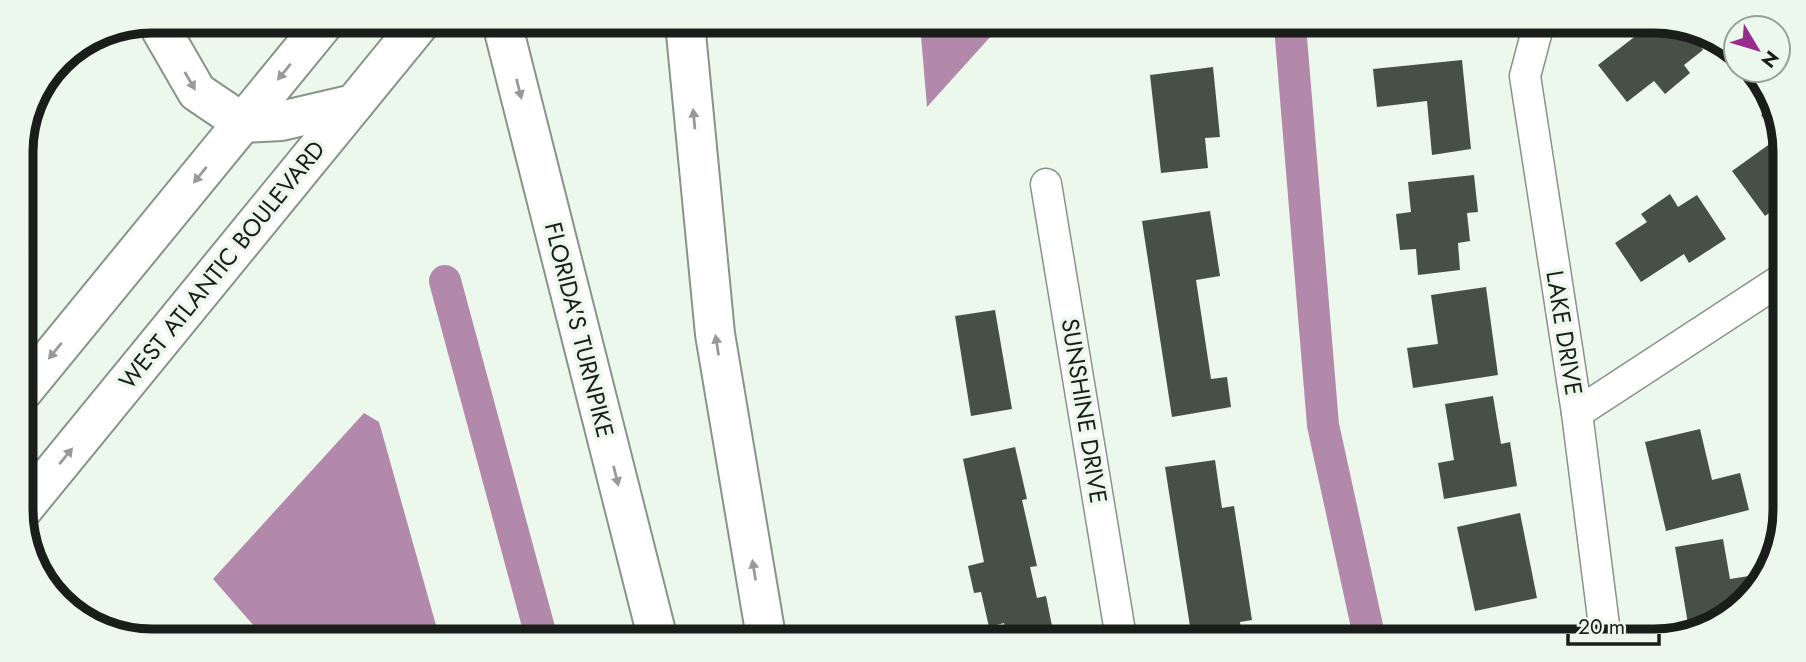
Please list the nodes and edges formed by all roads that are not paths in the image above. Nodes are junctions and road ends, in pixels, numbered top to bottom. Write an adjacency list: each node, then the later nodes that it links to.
1 (163, 33): 8 (main road, one-way to 8)
2 (316, 33): 8 (main road, one-way to 8)
3 (412, 33): 7 (main road, WEST ATLANTIC BOULEVARD)
4 (505, 33): 16 (main road, FLORIDA'S TURNPIKE, one-way to 16)
5 (686, 33): 17 (main road, one-way to 5)
6 (1536, 33): 12 (street, LAKE DRIVE)
7 (354, 104): 8 (main road); 13 (main road, WEST ATLANTIC BOULEVARD, one-way to 7)
8 (243, 122): 11 (main road, one-way to 11)
9 (1046, 184): 14 (street, SUNSHINE DRIVE)
10 (1773, 285): 12 (street)
11 (33, 378)
12 (1577, 413): 15 (street, LAKE DRIVE)
13 (33, 497)
14 (1119, 628)
15 (1604, 628)
16 (655, 629)
17 (765, 629)

